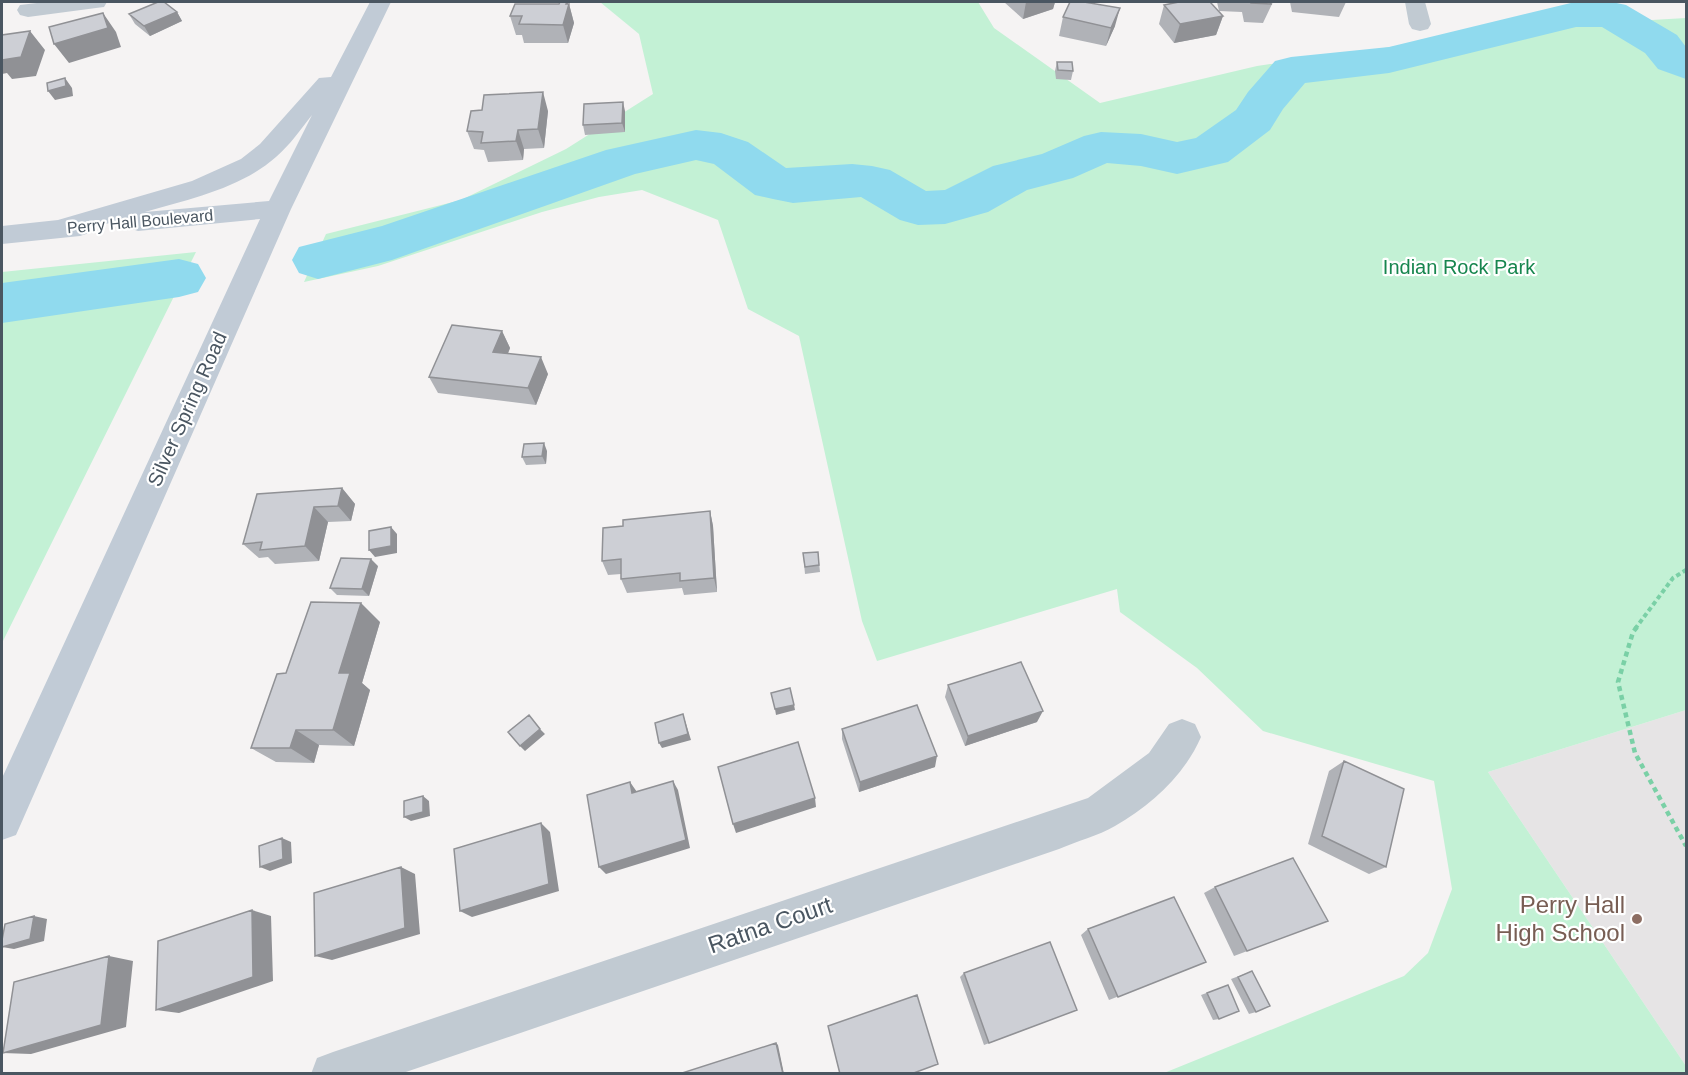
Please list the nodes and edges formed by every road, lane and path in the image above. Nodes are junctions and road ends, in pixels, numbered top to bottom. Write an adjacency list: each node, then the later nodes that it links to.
1 (96, 2): 4 (street)
2 (380, 2): 6 (main road, Silver Spring Road)
3 (1415, 2): 5 (street)
4 (28, 10)
5 (1420, 24)
6 (356, 50): 7 (main road, Silver Spring Road); 8 (main road)
7 (278, 209): 8 (main road, Perry Hall Boulevard); 12 (main road, Silver Spring Road)
8 (59, 229): 9 (main road, Perry Hall Boulevard)
9 (2, 234)
10 (1686, 570): 13 (path)
11 (1182, 737): 14 (street, Ratna Court)
12 (2, 821)
13 (1686, 846)
14 (333, 1074)

